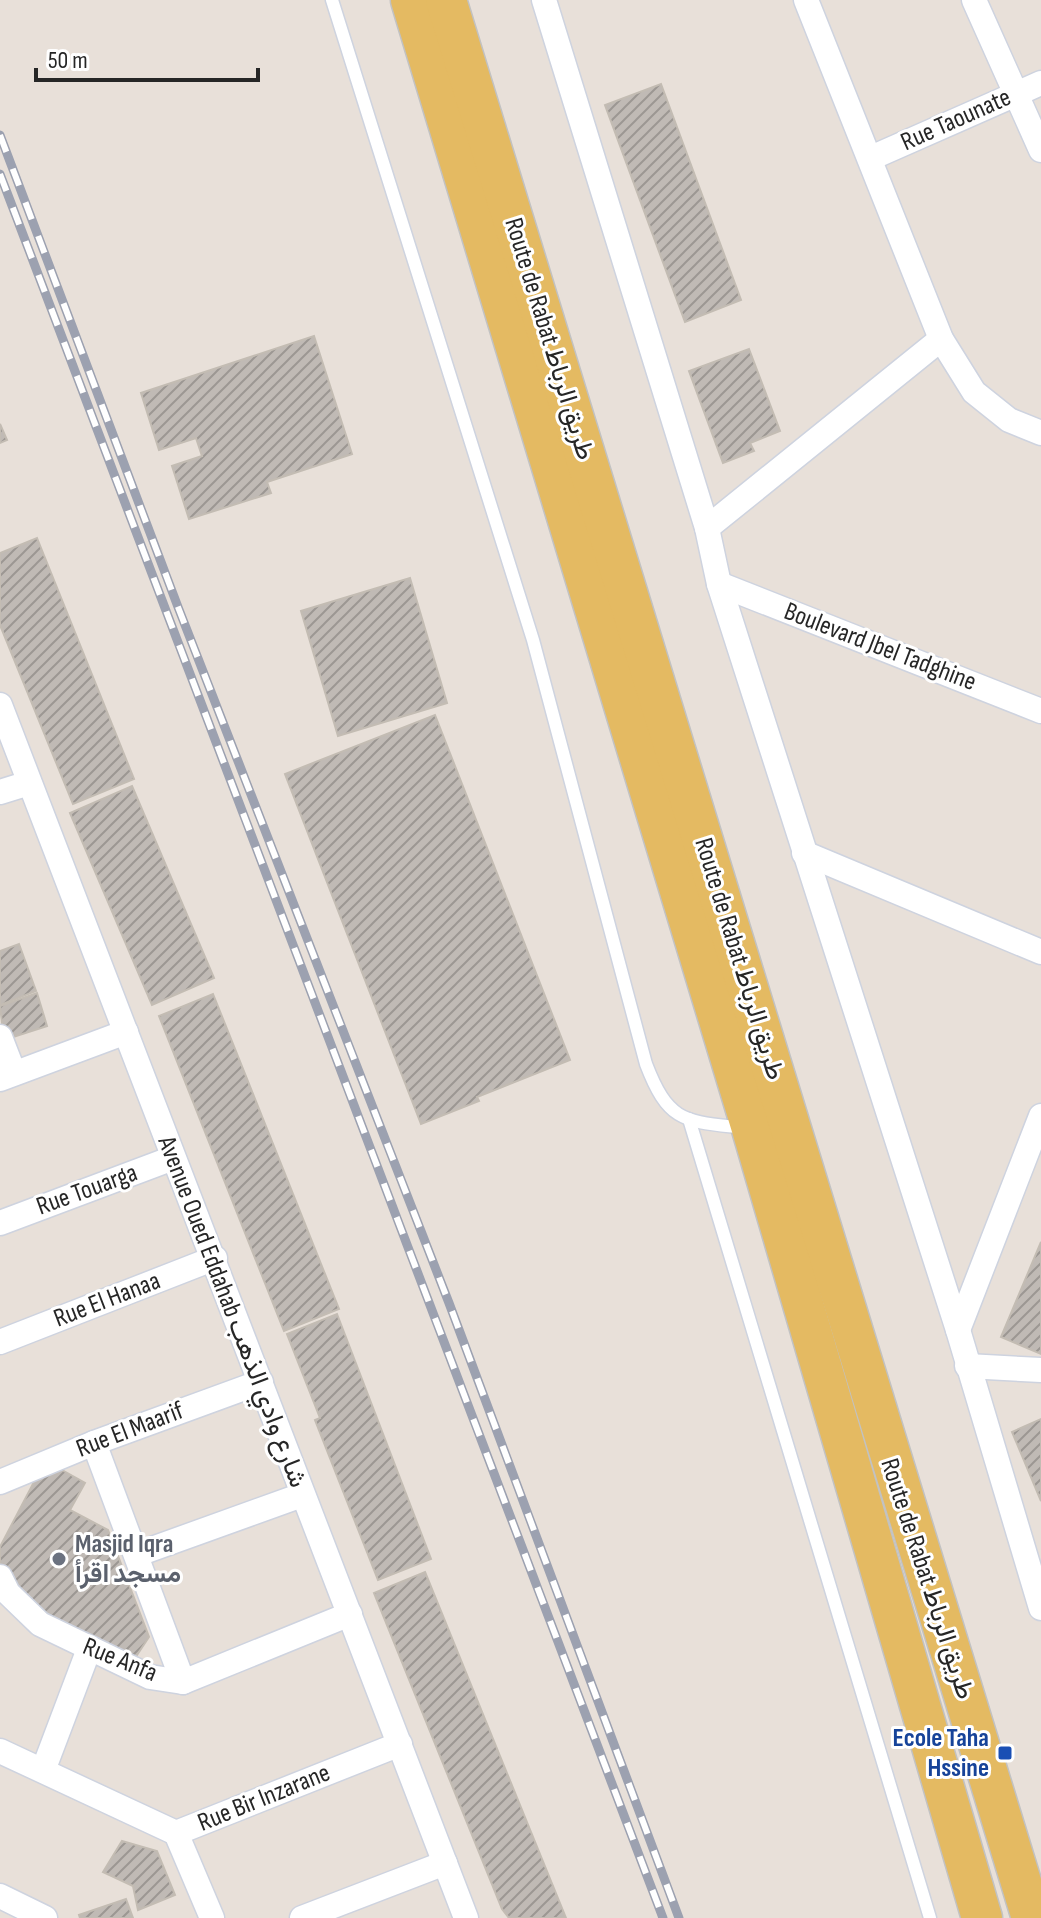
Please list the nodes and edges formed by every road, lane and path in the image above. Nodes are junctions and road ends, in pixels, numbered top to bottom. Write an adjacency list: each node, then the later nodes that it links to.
1 (332, 0): 25 (lane)
2 (411, 0): 26 (main road, Route de Rabat طريق الرباط)
3 (446, 0): 57 (main road, Route de Rabat طريق الرباط)
4 (544, 0): 13 (street)
5 (806, 0): 10 (street)
6 (974, 0): 8 (street)
7 (1041, 83): 8 (street, Rue Taounate)
8 (1015, 93): 9 (street); 10 (street, Rue Taounate)
9 (1041, 150)
10 (871, 158): 11 (street)
11 (941, 339): 12 (street); 13 (street)
12 (1041, 433)
13 (707, 528): 14 (street)
14 (719, 584): 16 (street, Boulevard Jbel Tadghine); 19 (street)
15 (0, 705): 17 (street, Avenue Oued Eddahab شارع وادي الذهب)
16 (1041, 711)
17 (29, 783): 18 (street); 21 (street, Avenue Oued Eddahab شارع وادي الذهب)
18 (0, 792)
19 (804, 853): 20 (street); 30 (street)
20 (1041, 952)
21 (126, 1032): 23 (street); 27 (street, Avenue Oued Eddahab شارع وادي الذهب)
22 (0, 1037): 23 (street)
23 (7, 1076)
24 (1041, 1116): 30 (street)
25 (689, 1119): 26 (lane); 55 (lane)
26 (752, 1129): 56 (main road, Route de Rabat طريق الرباط)
27 (173, 1158): 28 (street, Rue Touarga); 29 (street, Avenue Oued Eddahab شارع وادي الذهب)
28 (0, 1223)
29 (215, 1258): 31 (street, Rue El Hanaa); 34 (street, Avenue Oued Eddahab شارع وادي الذهب)
30 (958, 1330): 32 (street)
31 (0, 1342)
32 (967, 1366): 33 (street); 40 (street)
33 (1041, 1370)
34 (261, 1382): 35 (street, Rue El Maarif); 37 (street, Avenue Oued Eddahab شارع وادي الذهب)
35 (94, 1443): 36 (street, Rue El Maarif); 38 (street)
36 (0, 1482)
37 (302, 1495): 38 (street); 41 (street, Avenue Oued Eddahab شارع وادي الذهب)
38 (138, 1554): 43 (street)
39 (0, 1577): 42 (street, Rue Anfa)
40 (1041, 1608)
41 (350, 1614): 43 (street, Rue Anfa); 44 (street, Avenue Oued Eddahab شارع وادي الذهب)
42 (89, 1649): 43 (street, Rue Anfa); 46 (street)
43 (183, 1682)
44 (400, 1744): 47 (street, Rue Bir Inzarane); 48 (street, Avenue Oued Eddahab شارع وادي الذهب)
45 (1, 1754): 46 (street, Rue Bir Inzarane)
46 (44, 1768): 47 (street, Rue Bir Inzarane)
47 (176, 1833): 52 (street)
48 (445, 1863): 50 (street); 54 (street, Avenue Oued Eddahab شارع وادي الذهب)
49 (0, 1896): 51 (street)
50 (338, 1911): 53 (street)
51 (45, 1918)
52 (212, 1918)
53 (302, 1918)
54 (466, 1918)
55 (930, 1918)
56 (982, 1918)
57 (1032, 1918)

